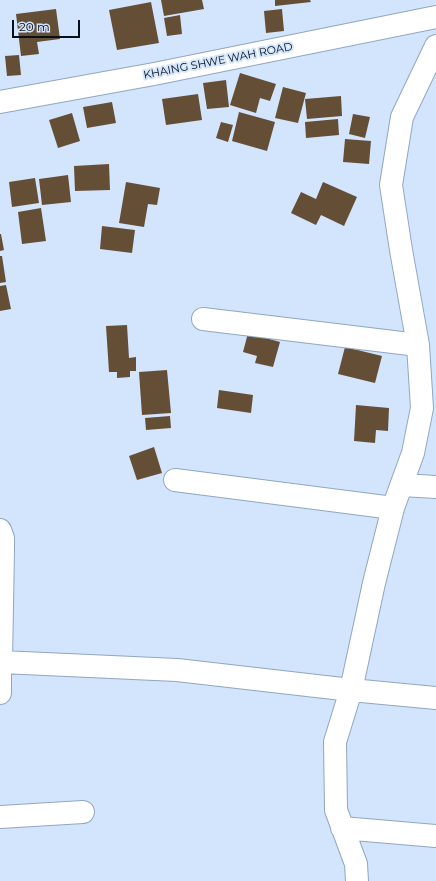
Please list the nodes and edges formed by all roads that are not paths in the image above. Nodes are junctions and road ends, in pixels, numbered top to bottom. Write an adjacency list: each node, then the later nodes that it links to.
1 (436, 17): 3 (street, KHAING SHWE WAH ROAD)
2 (436, 46): 5 (street)
3 (0, 102)
4 (203, 320): 5 (street)
5 (418, 345): 7 (street)
6 (175, 480): 9 (street)
7 (402, 485): 8 (street); 9 (street)
8 (436, 487)
9 (393, 508): 12 (street)
10 (0, 530): 11 (street)
11 (0, 662): 12 (street); 13 (street)
12 (351, 690): 14 (street); 17 (street)
13 (0, 693)
14 (436, 698)
15 (83, 812): 16 (street)
16 (0, 817)
17 (342, 828): 18 (street); 19 (street)
18 (436, 836)
19 (357, 881)

